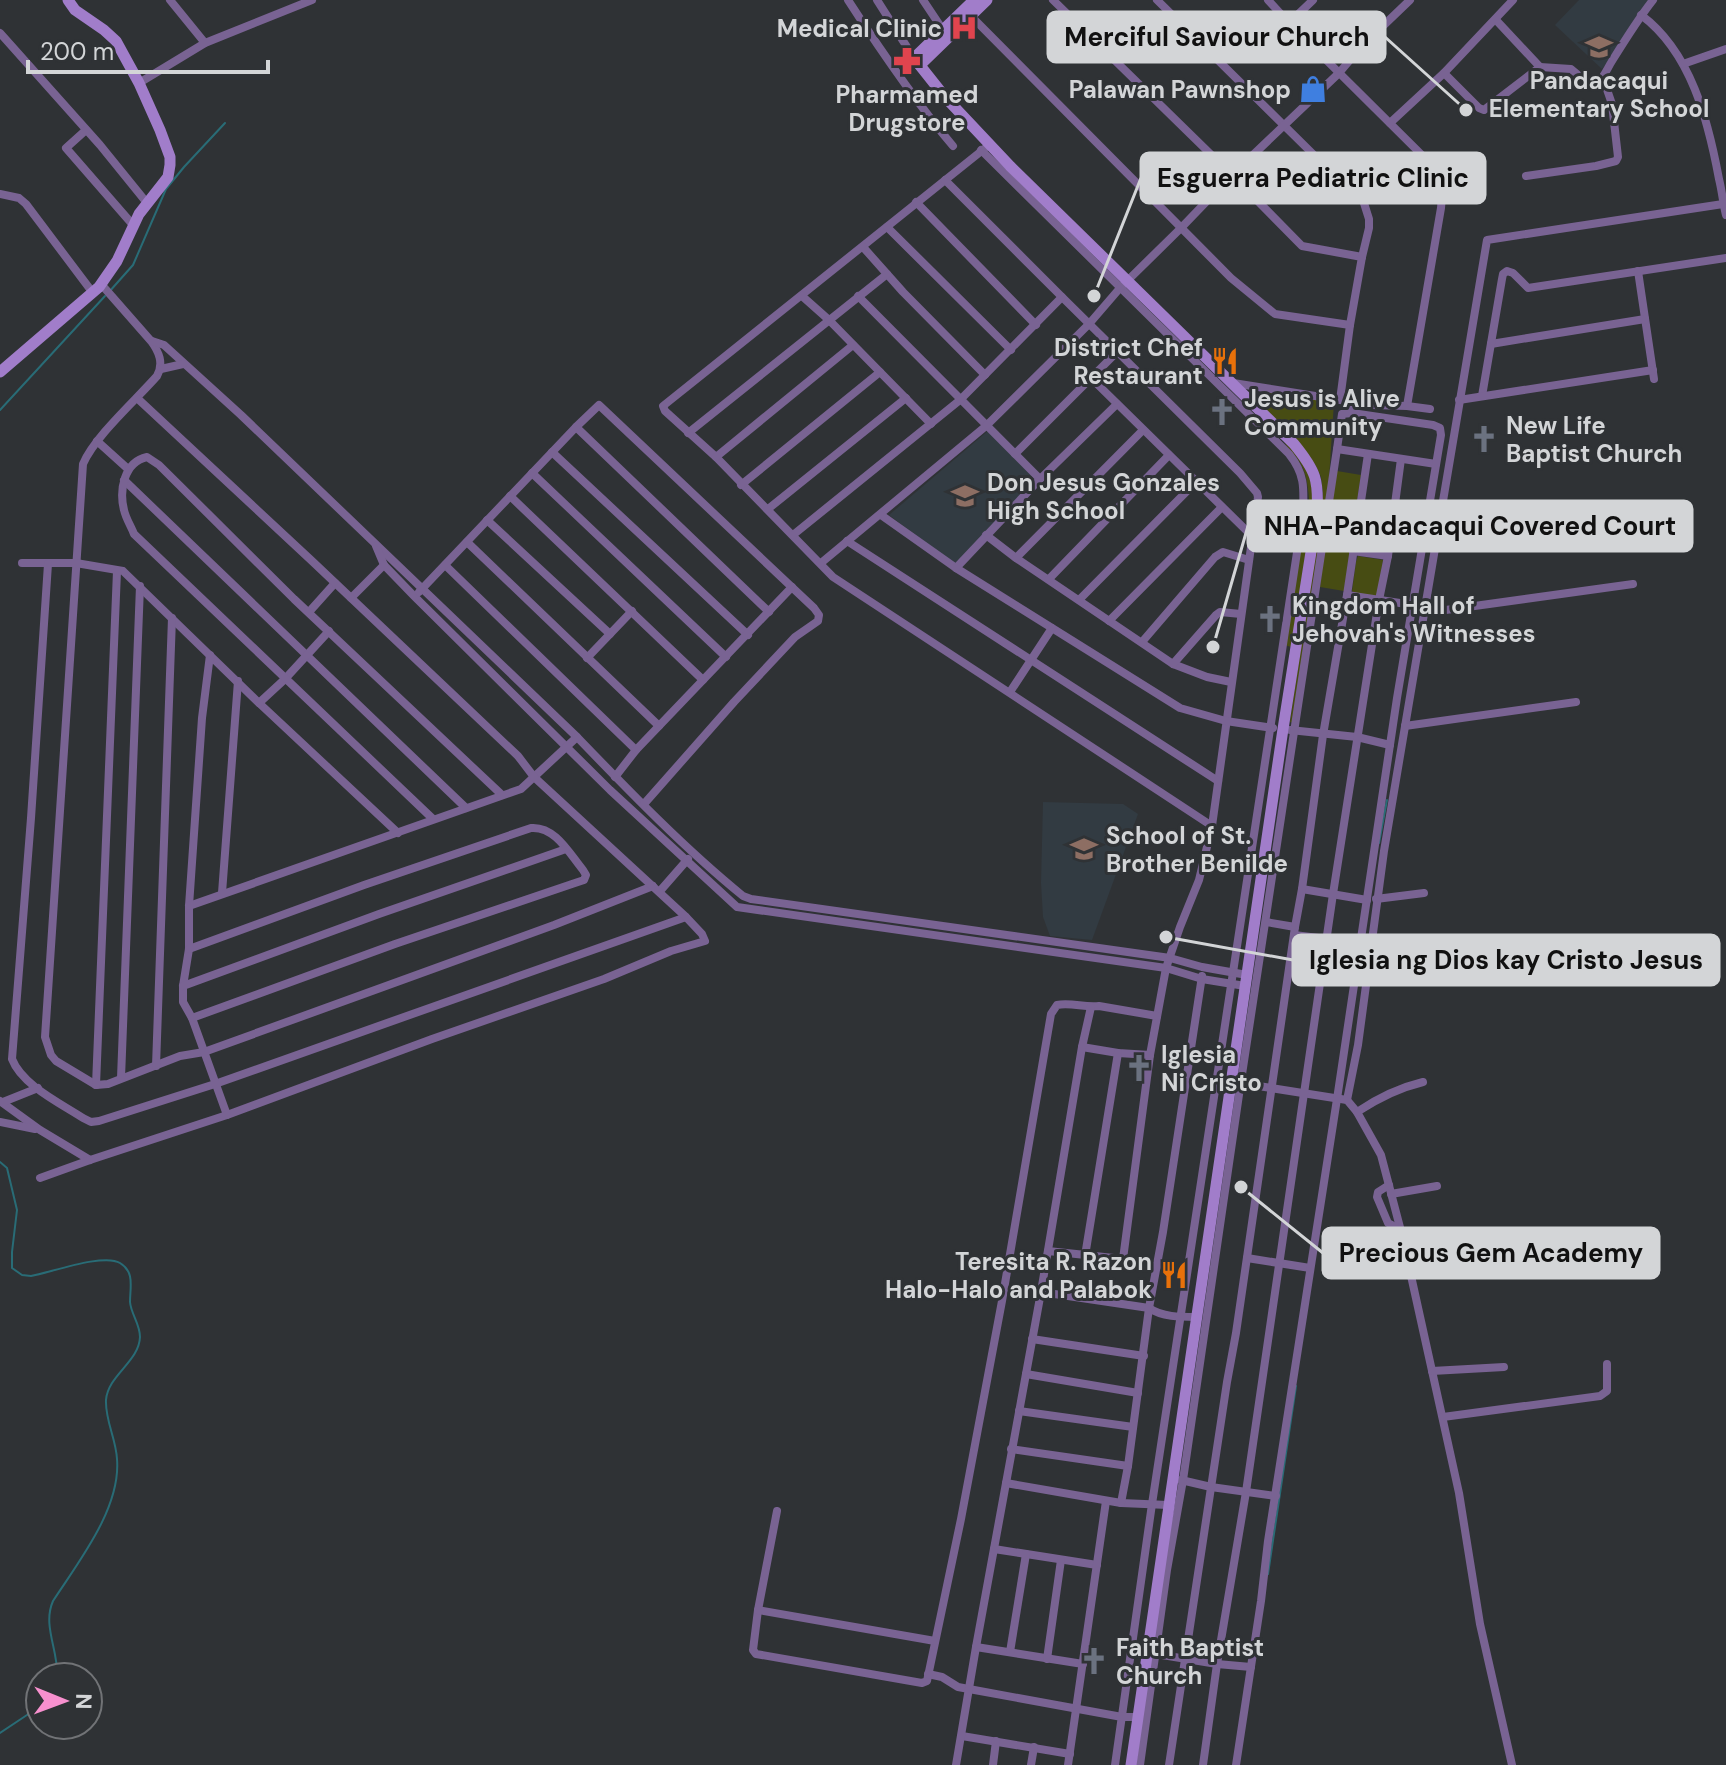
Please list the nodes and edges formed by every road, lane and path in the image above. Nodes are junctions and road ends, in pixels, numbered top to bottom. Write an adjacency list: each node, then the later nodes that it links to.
1 (68, 0): 30 (street)
2 (170, 0): 22 (street)
3 (312, 0): 22 (street)
4 (848, 0): 34 (street)
5 (877, 0): 24 (street)
6 (923, 0): 20 (street)
7 (974, 0): 16 (street)
8 (987, 0): 16 (street)
9 (1053, 0): 36 (street)
10 (1157, 0): 32 (street)
11 (1268, 0): 19 (street)
12 (1313, 0): 19 (street)
13 (1410, 0): 27 (street)
14 (1513, 0): 18 (street)
15 (1653, 0): 17 (street)
16 (968, 13): 20 (street); 24 (street); 46 (street)
17 (1641, 15): 25 (street); 29 (street)
18 (1496, 20): 26 (street); 28 (street)
19 (1289, 23): 27 (street)
20 (943, 30): 24 (street)
21 (0, 33): 33 (street)
22 (205, 43): 30 (street)
23 (1726, 49): 25 (street)
24 (917, 62): 35 (street)
25 (1683, 64): 42 (street)
26 (1540, 67): 28 (street); 29 (street)
27 (1339, 73): 31 (street); 32 (street)
28 (1444, 73): 31 (street)
29 (1603, 78): 37 (street)
30 (139, 83): 41 (street)
31 (1390, 123): 84 (street)
32 (1284, 125): 36 (street); 48 (street)
33 (86, 130): 41 (street); 44 (street)
34 (953, 146)
35 (986, 147): 38 (street); 52 (street)
36 (1232, 175): 46 (street); 48 (street)
37 (1526, 176)
38 (945, 180): 40 (street); 56 (street)
39 (0, 194): 53 (street)
40 (916, 202): 45 (street); 60 (street)
41 (147, 203): 44 (street)
42 (1723, 204): 43 (street); 81 (street)
43 (1726, 215)
44 (133, 225): 53 (street)
45 (887, 227): 47 (street); 65 (street)
46 (1181, 228): 52 (street); 61 (street)
47 (863, 247): 51 (street); 54 (street)
48 (1362, 257): 61 (street)
49 (1726, 258): 50 (street)
50 (1638, 271): 57 (street); 63 (street)
51 (887, 274): 55 (street); 72 (street)
52 (1124, 284): 59 (street); 68 (street)
53 (103, 291): 62 (street); 70 (street)
54 (802, 296): 58 (street); 92 (street)
55 (858, 296): 58 (street); 79 (street)
56 (1062, 297): 59 (street); 60 (street)
57 (1645, 319): 63 (street); 76 (street)
58 (829, 320): 64 (street); 92 (street)
59 (1089, 324): 66 (street); 89 (street)
60 (1036, 325): 65 (street)
61 (1350, 325): 80 (street)
62 (151, 341): 67 (street); 69 (street)
63 (1491, 344): 76 (street)
64 (853, 345): 71 (street); 99 (street)
65 (1011, 350): 72 (street)
66 (1118, 351): 73 (street); 115 (street)
67 (183, 364): 69 (street); 119 (street)
68 (1208, 366): 74 (street); 86 (street)
69 (161, 369): 77 (street)
70 (0, 372)
71 (880, 372): 78 (street); 107 (street)
72 (985, 375): 79 (street)
73 (1091, 378): 83 (street); 96 (street)
74 (1232, 383): 75 (street); 86 (street)
75 (1263, 387): 80 (street); 86 (street)
76 (1482, 396): 81 (street)
77 (137, 398): 93 (street); 133 (street)
78 (906, 398): 88 (street); 110 (street)
79 (960, 400): 88 (street); 89 (street)
80 (1340, 400): 82 (street)
81 (1459, 400): 147 (street)
82 (1353, 402): 84 (street); 87 (street)
83 (1117, 404): 91 (street); 104 (street)
84 (1407, 406): 85 (street)
85 (1430, 409)
86 (1253, 412): 118 (street); 173 (street)
87 (1352, 413): 94 (street); 101 (street)
88 (931, 424): 113 (street)
89 (986, 426): 96 (street); 111 (street)
90 (576, 427): 95 (street); 136 (street); 146 (street)
91 (1143, 430): 98 (street); 122 (street)
92 (688, 433): 99 (street)
93 (97, 441): 102 (street); 125 (street)
94 (1337, 449): 97 (street); 173 (street)
95 (552, 452): 103 (street); 154 (street)
96 (1015, 454): 104 (street)
97 (1368, 454): 100 (street); 120 (street)
98 (1169, 455): 106 (street); 132 (street)
99 (716, 457): 107 (street)
100 (1401, 459): 101 (street); 121 (street)
101 (1436, 464): 143 (street)
102 (128, 469): 105 (street); 145 (street)
103 (532, 473): 108 (street); 158 (street)
104 (1040, 479): 114 (street)
105 (124, 480): 156 (street); 162 (street)
106 (1197, 481): 109 (street); 141 (street)
107 (741, 485): 110 (street)
108 (510, 496): 112 (street); 144 (street)
109 (1222, 507): 115 (street); 150 (street)
110 (768, 509): 113 (street)
111 (881, 515): 116 (street); 130 (street)
112 (487, 520): 117 (street); 153 (street)
113 (793, 535): 126 (street)
114 (986, 535): 122 (street); 130 (street)
115 (1253, 537): 118 (street); 123 (street)
116 (847, 541): 126 (street); 160 (street)
117 (467, 542): 129 (street); 159 (street)
118 (1298, 542): 172 (street)
119 (375, 543): 128 (street); 137 (street)
120 (1353, 551): 121 (street); 138 (street)
121 (1388, 556): 142 (street)
122 (1016, 558): 132 (street)
123 (1249, 560): 148 (street); 155 (street)
124 (22, 563): 127 (street)
125 (76, 563): 127 (street); 131 (street); 226 (street)
126 (821, 563): 166 (street)
127 (48, 564): 228 (street)
128 (384, 565): 139 (street); 140 (street)
129 (445, 565): 137 (street); 179 (street)
130 (956, 568): 151 (street)
131 (117, 571): 135 (street); 226 (street)
132 (1049, 579): 141 (street)
133 (335, 583): 140 (street); 145 (street)
134 (1633, 584): 147 (street)
135 (140, 586): 149 (street); 222 (street)
136 (792, 587): 146 (street); 184 (street)
137 (422, 589): 139 (street); 175 (street)
138 (1347, 595): 142 (street); 174 (street)
139 (414, 596): 178 (street)
140 (351, 598): 180 (street)
141 (1079, 600): 150 (street)
142 (1379, 600): 143 (street); 176 (street)
143 (1413, 605): 177 (street)
144 (632, 611): 153 (street); 163 (street)
145 (309, 612): 152 (street)
146 (769, 612): 154 (street)
147 (1424, 613): 171 (street)
148 (1241, 614): 161 (street); 165 (street)
149 (172, 618): 157 (street); 221 (street)
150 (1109, 621): 155 (street)
151 (1052, 628): 160 (street); 169 (street)
152 (329, 631): 156 (street); 183 (street)
153 (610, 634): 159 (street)
154 (748, 635): 158 (street)
155 (1142, 642): 161 (street)
156 (307, 654): 162 (street); 185 (street)
157 (210, 655): 164 (street); 198 (street)
158 (726, 657): 163 (street)
159 (587, 658): 170 (street)
160 (1031, 661): 166 (street); 182 (street)
161 (1173, 664): 165 (street)
162 (285, 679): 168 (street); 186 (street)
163 (703, 680): 170 (street)
164 (238, 681): 168 (street); 194 (street)
165 (1231, 682): 169 (street)
166 (1010, 692): 187 (street)
167 (1576, 702): 171 (street)
168 (259, 703): 188 (street)
169 (1226, 721): 172 (street); 182 (street)
170 (659, 726): 179 (street)
171 (1405, 726): 197 (street)
172 (1269, 728): 173 (street); 209 (street)
173 (1288, 730): 174 (street); 201 (street); 211 (street)
174 (1323, 735): 176 (street); 193 (street)
175 (577, 737): 178 (street); 181 (street)
176 (1357, 737): 177 (street); 196 (street)
177 (1390, 745): 197 (street)
178 (567, 747): 180 (street); 191 (street)
179 (636, 750): 181 (street)
180 (534, 777): 183 (street); 192 (street)
181 (615, 777): 184 (street)
182 (1218, 781): 187 (street)
183 (502, 795): 185 (street)
184 (644, 804): 190 (street)
185 (466, 808): 186 (street)
186 (433, 819): 188 (street)
187 (1212, 826): 206 (street)
188 (398, 833): 194 (street)
189 (566, 849): 205 (street); 213 (street); 216 (street)
190 (694, 852): 191 (street); 199 (street)
191 (686, 861): 192 (street); 202 (street)
192 (656, 889): 200 (street); 218 (street)
193 (1302, 889): 196 (street); 203 (street)
194 (222, 893): 198 (street)
195 (1424, 893): 197 (street)
196 (1333, 894): 197 (street); 204 (street)
197 (1372, 900): 230 (street)
198 (189, 906): 205 (street)
199 (857, 912): 202 (street); 206 (street)
200 (686, 917): 225 (street); 233 (street)
201 (1266, 922): 203 (street); 223 (street)
202 (855, 923): 208 (street)
203 (1294, 931): 204 (street); 227 (street)
204 (1327, 939): 229 (street)
205 (189, 949): 213 (street)
206 (1170, 958): 207 (street); 208 (street)
207 (1202, 967): 209 (street); 210 (street)
208 (1166, 968): 210 (street); 215 (street)
209 (1233, 972): 211 (street); 212 (street)
210 (1202, 979): 212 (street); 246 (street)
211 (1246, 981): 212 (street); 251 (street)
212 (1232, 984): 250 (street)
213 (183, 986): 216 (street)
214 (1091, 1007): 215 (street); 217 (street); 279 (street)
215 (1157, 1016): 220 (street)
216 (192, 1018): 218 (street)
217 (1082, 1047): 219 (street); 241 (street)
218 (204, 1052): 221 (street); 225 (street)
219 (1118, 1053): 220 (street); 242 (street)
220 (1150, 1055): 244 (street)
221 (156, 1066): 222 (street)
222 (121, 1078): 226 (street)
223 (1241, 1081): 227 (street); 264 (street)
224 (1423, 1082): 232 (street)
225 (215, 1084): 228 (street); 233 (street)
226 (96, 1085)
227 (1272, 1087): 229 (street); 243 (street)
228 (38, 1088): 231 (street)
229 (1305, 1092): 230 (street); 245 (street)
230 (1342, 1099): 232 (street); 247 (street)
231 (1, 1101): 235 (street)
232 (1357, 1112): 239 (street)
233 (227, 1115): 236 (street)
234 (0, 1122): 235 (street)
235 (40, 1130): 236 (street)
236 (90, 1160): 237 (street)
237 (40, 1178)
238 (1437, 1186): 239 (street)
239 (1390, 1189): 240 (street); 240 (street)
240 (1401, 1230): 256 (street)
241 (1048, 1251): 242 (street); 248 (street)
242 (1085, 1256): 244 (street)
243 (1247, 1258): 245 (street); 266 (street)
244 (1123, 1259): 246 (street)
245 (1279, 1263): 247 (street); 267 (street)
246 (1157, 1267): 249 (street)
247 (1310, 1268): 268 (street)
248 (1041, 1292): 249 (street); 252 (street)
249 (1149, 1308): 250 (street); 253 (street)
250 (1182, 1317): 251 (street); 271 (street)
251 (1196, 1317): 264 (street)
252 (1032, 1339): 253 (street); 257 (street)
253 (1144, 1356): 258 (street)
254 (1607, 1364): 260 (street)
255 (1504, 1367): 256 (street)
256 (1432, 1371): 260 (street)
257 (1026, 1374): 258 (street); 259 (street)
258 (1138, 1393): 261 (street)
259 (1019, 1411): 261 (street); 262 (street)
260 (1443, 1417): 307 (street)
261 (1133, 1427): 263 (street)
262 (1011, 1449): 263 (street); 265 (street)
263 (1128, 1466): 270 (street)
264 (1178, 1479): 266 (street); 272 (street); 282 (street)
265 (1006, 1483): 269 (street); 274 (street)
266 (1211, 1487): 267 (street); 284 (street)
267 (1246, 1492): 268 (street); 286 (street)
268 (1276, 1496): 287 (street)
269 (1106, 1501): 270 (street); 277 (street)
270 (1121, 1503): 271 (street)
271 (1152, 1504): 272 (street); 291 (street)
272 (1168, 1505): 292 (street)
273 (777, 1511): 278 (street)
274 (994, 1549): 275 (street); 280 (street)
275 (1026, 1554): 276 (street); 281 (street)
276 (1061, 1560): 277 (street); 283 (street)
277 (1097, 1565): 285 (street)
278 (758, 1610): 279 (street); 288 (street)
279 (935, 1641): 288 (street)
280 (976, 1647): 281 (street); 289 (street)
281 (1010, 1652): 283 (street)
282 (1156, 1654): 284 (street); 303 (street)
283 (1047, 1659): 285 (street)
284 (1186, 1659): 286 (street); 304 (street)
285 (1083, 1664): 290 (street)
286 (1217, 1664): 287 (street); 305 (street)
287 (1251, 1667): 306 (street)
288 (928, 1674): 289 (street)
289 (970, 1690): 290 (street); 293 (street)
290 (1076, 1708): 291 (street); 296 (street)
291 (1122, 1717): 292 (street); 301 (street)
292 (1138, 1717): 302 (street)
293 (962, 1736): 294 (street); 297 (street)
294 (996, 1741): 295 (street); 298 (street)
295 (1034, 1747): 296 (street); 299 (street)
296 (1070, 1754): 300 (street)
297 (956, 1765)
298 (993, 1765)
299 (1031, 1765)
300 (1068, 1765)
301 (1115, 1765)
302 (1131, 1765)
303 (1140, 1765)
304 (1169, 1765)
305 (1203, 1765)
306 (1236, 1765)
307 (1512, 1765)

